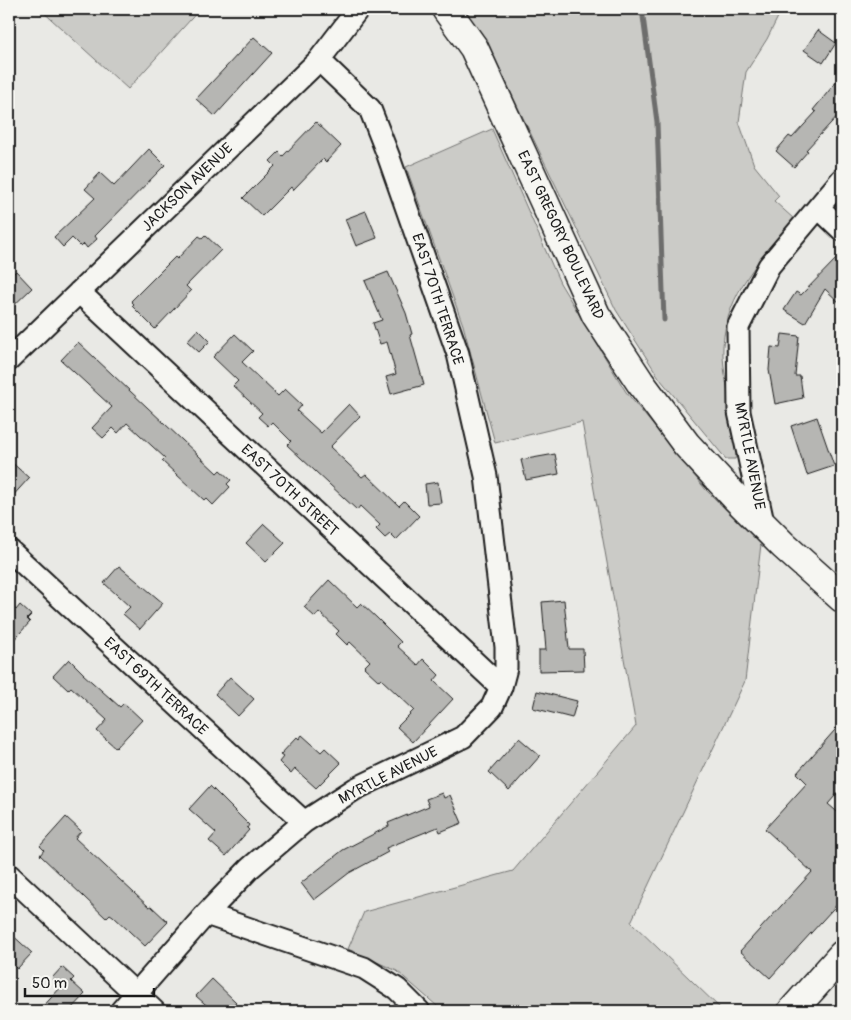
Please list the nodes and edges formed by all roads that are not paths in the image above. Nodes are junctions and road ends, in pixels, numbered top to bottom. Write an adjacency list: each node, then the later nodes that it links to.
1 (358, 9): 3 (street, JACKSON AVENUE)
2 (446, 9): 9 (main road, EAST GREGORY BOULEVARD)
3 (319, 60): 7 (street, JACKSON AVENUE); 11 (street, EAST 70TH TERRACE)
4 (842, 179): 5 (street, MYRTLE AVENUE)
5 (819, 208): 6 (street); 9 (street, MYRTLE AVENUE)
6 (842, 230)
7 (79, 292): 8 (street, JACKSON AVENUE); 13 (street, EAST 70TH STREET)
8 (9, 360)
9 (764, 526): 12 (main road, EAST GREGORY BOULEVARD)
10 (9, 550): 14 (street, EAST 69TH TERRACE)
11 (496, 565): 13 (street, MYRTLE AVENUE)
12 (842, 598)
13 (501, 687): 14 (street, MYRTLE AVENUE)
14 (304, 822): 16 (street, MYRTLE AVENUE)
15 (9, 875): 18 (street)
16 (206, 914): 18 (street, MYRTLE AVENUE); 21 (street)
17 (842, 955): 22 (main road)
18 (136, 994): 19 (street, MYRTLE AVENUE); 20 (street)
19 (121, 1011)
20 (154, 1011)
21 (419, 1011)
22 (792, 1011)

